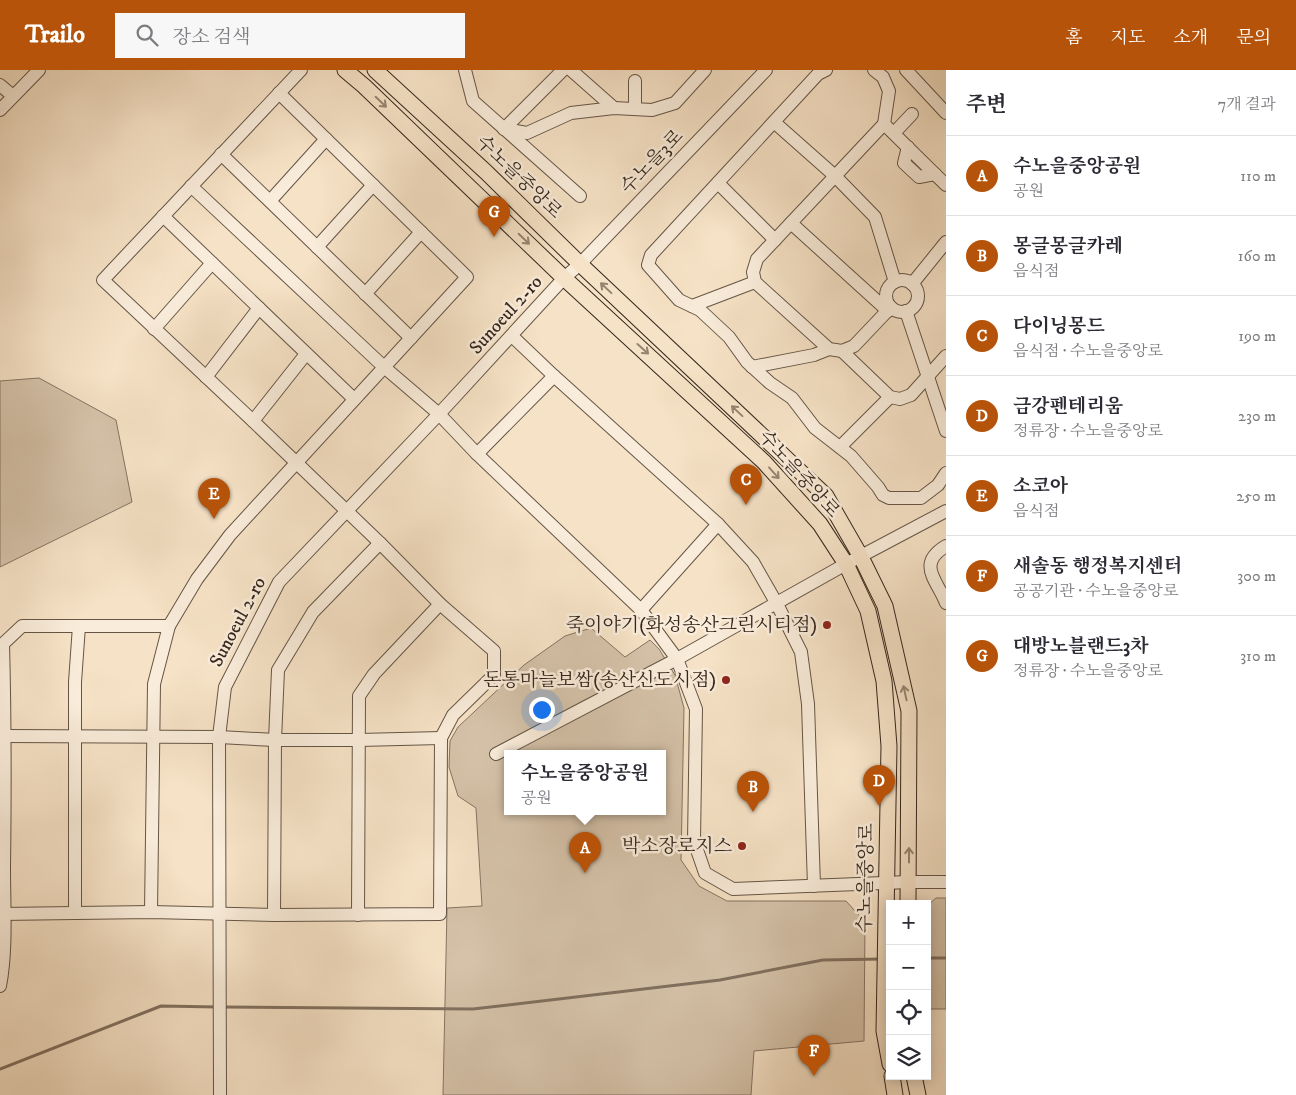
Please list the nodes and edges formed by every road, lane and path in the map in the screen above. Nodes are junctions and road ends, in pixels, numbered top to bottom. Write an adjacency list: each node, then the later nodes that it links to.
1 (39, 70): 16 (street)
2 (301, 70): 15 (street)
3 (345, 70): 43 (main road, 수노을중앙로, one-way to 43)
4 (375, 70): 42 (main road, 수노을중앙로)
5 (465, 70): 24 (street)
6 (563, 70): 24 (street)
7 (572, 70): 17 (street)
8 (706, 70): 18 (street)
9 (766, 70): 42 (street, 수노을3로)
10 (826, 70): 22 (street)
11 (874, 70): 23 (street)
12 (906, 70): 20 (street)
13 (635, 80): 18 (street)
14 (0, 85): 16 (street)
15 (280, 93): 26 (street); 27 (street)
16 (13, 96): 19 (street)
17 (614, 108): 18 (street); 24 (street)
18 (635, 109)
19 (0, 110)
20 (946, 113)
21 (912, 114): 25 (street)
22 (774, 122): 28 (street); 29 (street)
23 (884, 124): 25 (street); 28 (street)
24 (504, 129): 33 (street)
25 (894, 133): 30 (street)
26 (326, 139): 31 (street); 34 (street)
27 (222, 154): 32 (street); 34 (street)
28 (835, 176): 36 (street); 45 (street)
29 (718, 183): 38 (street); 48 (street)
30 (946, 184)
31 (374, 185): 37 (street); 40 (street)
32 (192, 186): 35 (street); 58 (street)
33 (580, 196)
34 (270, 201): 40 (street)
35 (163, 216): 41 (street); 52 (street)
36 (791, 223): 38 (street); 50 (street)
37 (421, 232): 47 (street); 54 (street)
38 (775, 240): 44 (street)
39 (946, 242): 46 (street)
40 (317, 247): 47 (street)
41 (212, 263): 49 (street); 52 (street)
42 (580, 264): 43 (street, 수노을3로); 77 (main road, 수노을중앙로, one-way to 42)
43 (564, 278): 53 (street, Sunoeul 2-ro); 78 (main road, 수노을중앙로, one-way to 78)
44 (755, 282): 48 (street); 55 (street)
45 (895, 282): 46 (street); 50 (street)
46 (912, 284): 51 (street)
47 (365, 294): 54 (street)
48 (692, 306): 59 (street)
49 (259, 308): 56 (street); 60 (street)
50 (890, 309): 51 (street); 55 (street)
51 (906, 311): 62 (street)
52 (154, 328): 60 (street)
53 (512, 336): 61 (street); 65 (street, Sunoeul 2-ro)
54 (411, 338): 58 (street)
55 (836, 350): 59 (street); 63 (street)
56 (306, 354): 64 (street); 66 (street)
57 (946, 356): 62 (street)
58 (384, 367): 64 (street); 65 (street)
59 (752, 367): 68 (street)
60 (206, 376): 66 (street)
61 (554, 376): 69 (street); 74 (street)
62 (927, 376): 63 (street); 67 (street)
63 (890, 397): 68 (street)
64 (354, 400): 70 (street)
65 (439, 414): 69 (street); 73 (street, Sunoeul 2-ro)
66 (253, 421): 70 (street)
67 (946, 431)
68 (840, 447): 71 (street)
69 (477, 454): 82 (street)
70 (296, 462): 73 (street); 84 (street)
71 (946, 474)
72 (946, 511): 77 (street)
73 (347, 512): 75 (street); 89 (street, Sunoeul 2-ro)
74 (718, 524): 81 (street); 82 (street)
75 (380, 543): 80 (street); 91 (street)
76 (946, 546): 79 (street)
77 (861, 557): 78 (street); 96 (main road, 수노을중앙로, one-way to 77)
78 (846, 564): 81 (street); 95 (main road, 수노을중앙로)
79 (945, 597)
80 (440, 604): 90 (street); 92 (street)
81 (777, 604): 85 (street); 98 (street)
82 (641, 610): 85 (street)
83 (79, 626): 84 (street); 86 (street); 87 (street)
84 (169, 626): 88 (street)
85 (677, 659): 93 (street); 98 (street)
86 (5, 736): 87 (street); 94 (street)
87 (75, 736): 88 (street); 101 (street)
88 (152, 736): 89 (street); 100 (street)
89 (219, 737): 91 (street); 102 (street, Sunoeul 2-ro)
90 (441, 738): 92 (street); 105 (street)
91 (275, 740): 92 (street); 104 (street)
92 (359, 740): 105 (street)
93 (496, 754)
94 (2, 828): 103 (street)
95 (886, 882): 96 (street); 98 (street); 107 (main road, 수노을중앙로)
96 (909, 882): 97 (street); 99 (main road, 수노을중앙로)
97 (946, 882)
98 (814, 886)
99 (908, 900)
100 (151, 912): 101 (street); 102 (street)
101 (75, 913): 103 (street)
102 (220, 913): 104 (street); 110 (street, Sunoeul 2-ro)
103 (2, 914): 106 (street)
104 (274, 915): 105 (street)
105 (358, 915)
106 (0, 986)
107 (886, 1042)
108 (893, 1080): 111 (main road)
109 (915, 1080): 112 (main road)
110 (220, 1095)
111 (895, 1095)
112 (918, 1095)

